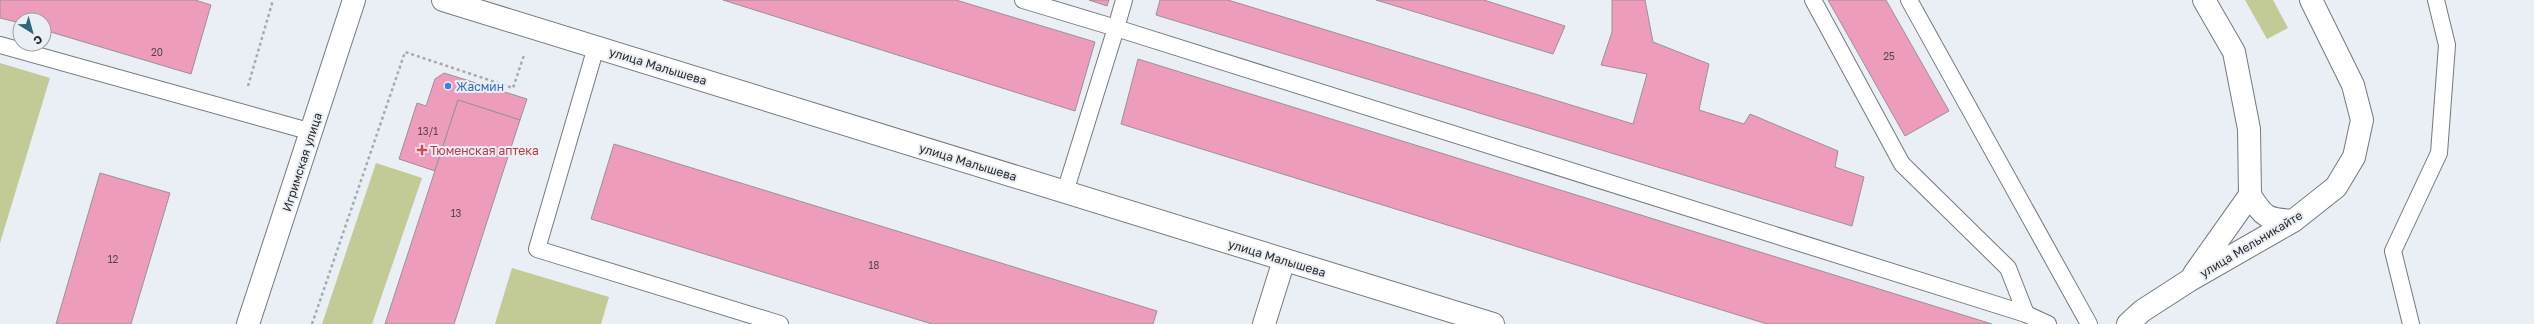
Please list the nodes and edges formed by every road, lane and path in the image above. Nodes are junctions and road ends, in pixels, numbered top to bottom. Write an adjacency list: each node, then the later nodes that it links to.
1 (273, 0): 16 (path)
2 (354, 0): 17 (street, Игримская улица)
3 (444, 0): 11 (street, улица Малышева)
4 (1024, 0): 13 (lane)
5 (1124, 0): 13 (lane)
6 (1813, 0): 23 (lane)
7 (1909, 0): 30 (lane)
8 (2204, 0): 19 (street)
9 (2312, 0): 20 (street, улица Мельникайте)
10 (2436, 0): 32 (lane)
11 (478, 5): 12 (street, улица Малышева)
12 (534, 28): 15 (street, улица Малышева); 25 (path)
13 (1116, 28): 18 (lane); 23 (lane)
14 (0, 45): 16 (lane)
15 (596, 47): 18 (street, улица Малышева); 26 (lane)
16 (241, 112): 17 (lane)
17 (312, 132): 24 (street, Игримская улица)
18 (1065, 192): 21 (street, улица Малышева)
19 (2250, 195): 20 (street); 22 (street, улица Мельникайте)
20 (2293, 221): 22 (street, улица Мельникайте)
21 (1284, 260): 27 (street); 28 (street, улица Малышева)
22 (2190, 280): 31 (street)
23 (2026, 314): 29 (lane)
24 (248, 324)
25 (312, 324)
26 (780, 324)
27 (1264, 324)
28 (1493, 324)
29 (2048, 324)
30 (2088, 324)
31 (2128, 324)
32 (2411, 324)

